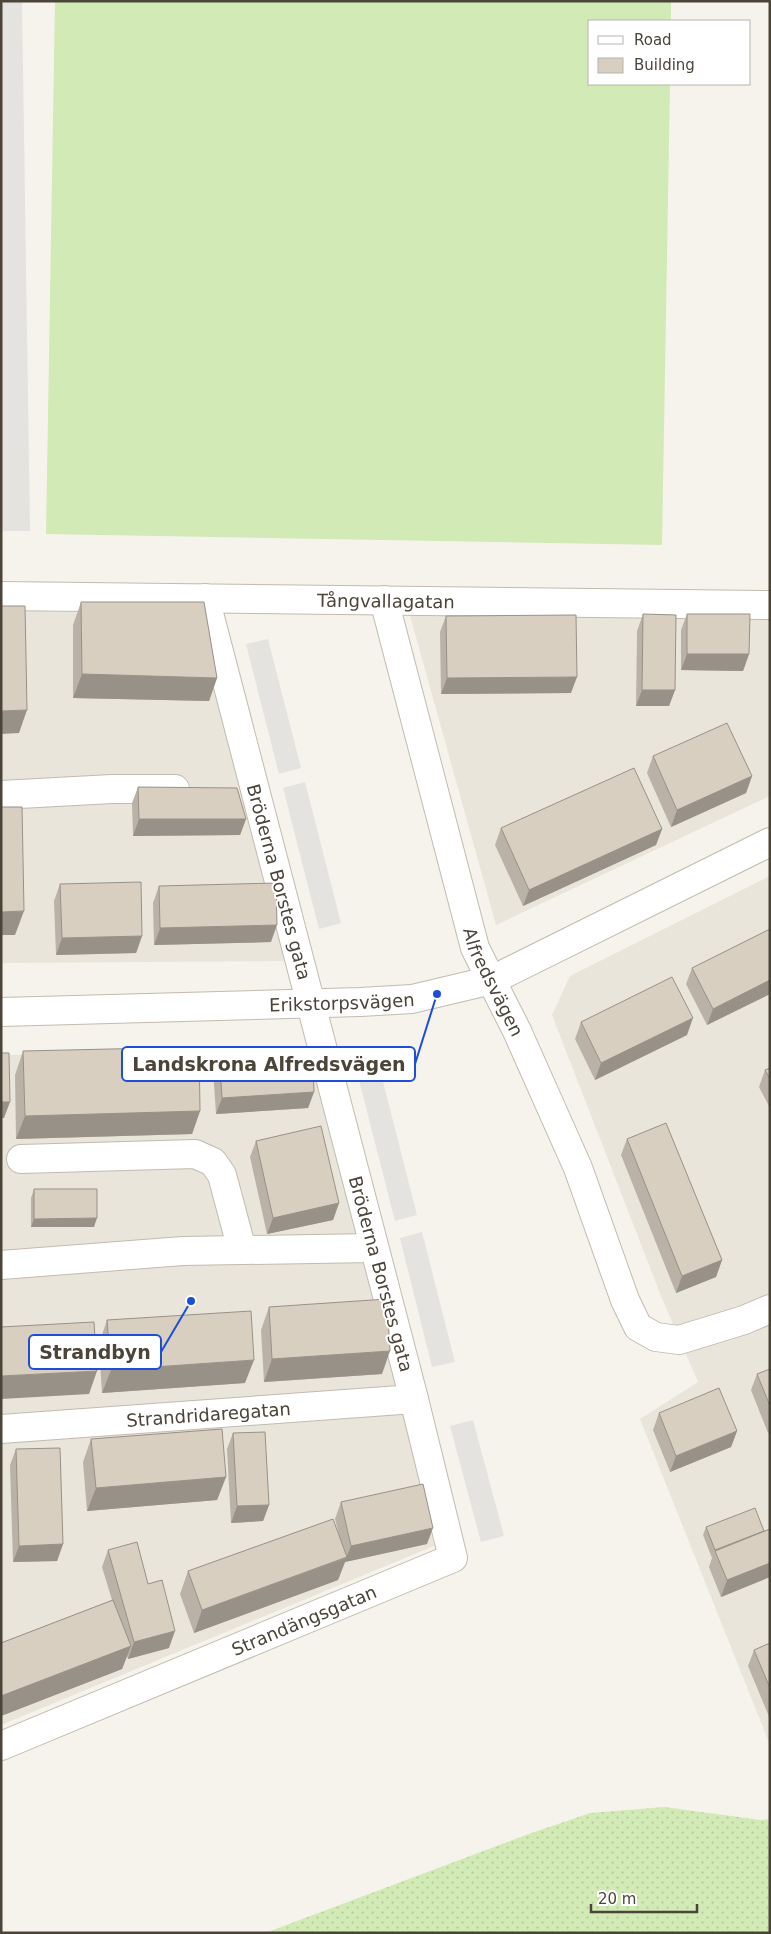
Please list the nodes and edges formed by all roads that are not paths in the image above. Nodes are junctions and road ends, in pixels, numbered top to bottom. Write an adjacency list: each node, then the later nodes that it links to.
1 (1, 596): 2 (street, Tångvallagatan)
2 (205, 598): 3 (street, Tångvallagatan); 7 (street, Bröderna Borstes gata)
3 (384, 600): 4 (street, Tångvallagatan); 10 (street, Alfredsvägen)
4 (770, 606)
5 (198, 790): 8 (street)
6 (226, 790): 7 (street)
7 (255, 790): 11 (street, Bröderna Borstes gata)
8 (1, 795)
9 (770, 842): 10 (street, Erikstorpsvägen)
10 (492, 980): 11 (street, Erikstorpsvägen); 17 (street, Alfredsvägen)
11 (311, 1003): 12 (street, Erikstorpsvägen); 14 (street, Bröderna Borstes gata)
12 (1, 1012)
13 (21, 1159): 15 (street)
14 (374, 1248): 15 (street); 18 (street, Bröderna Borstes gata)
15 (242, 1250): 16 (street)
16 (1, 1264)
17 (770, 1309)
18 (414, 1399): 19 (street, Strandridaregatan); 20 (street, Strandängsgatan)
19 (1, 1428)
20 (1, 1746)

